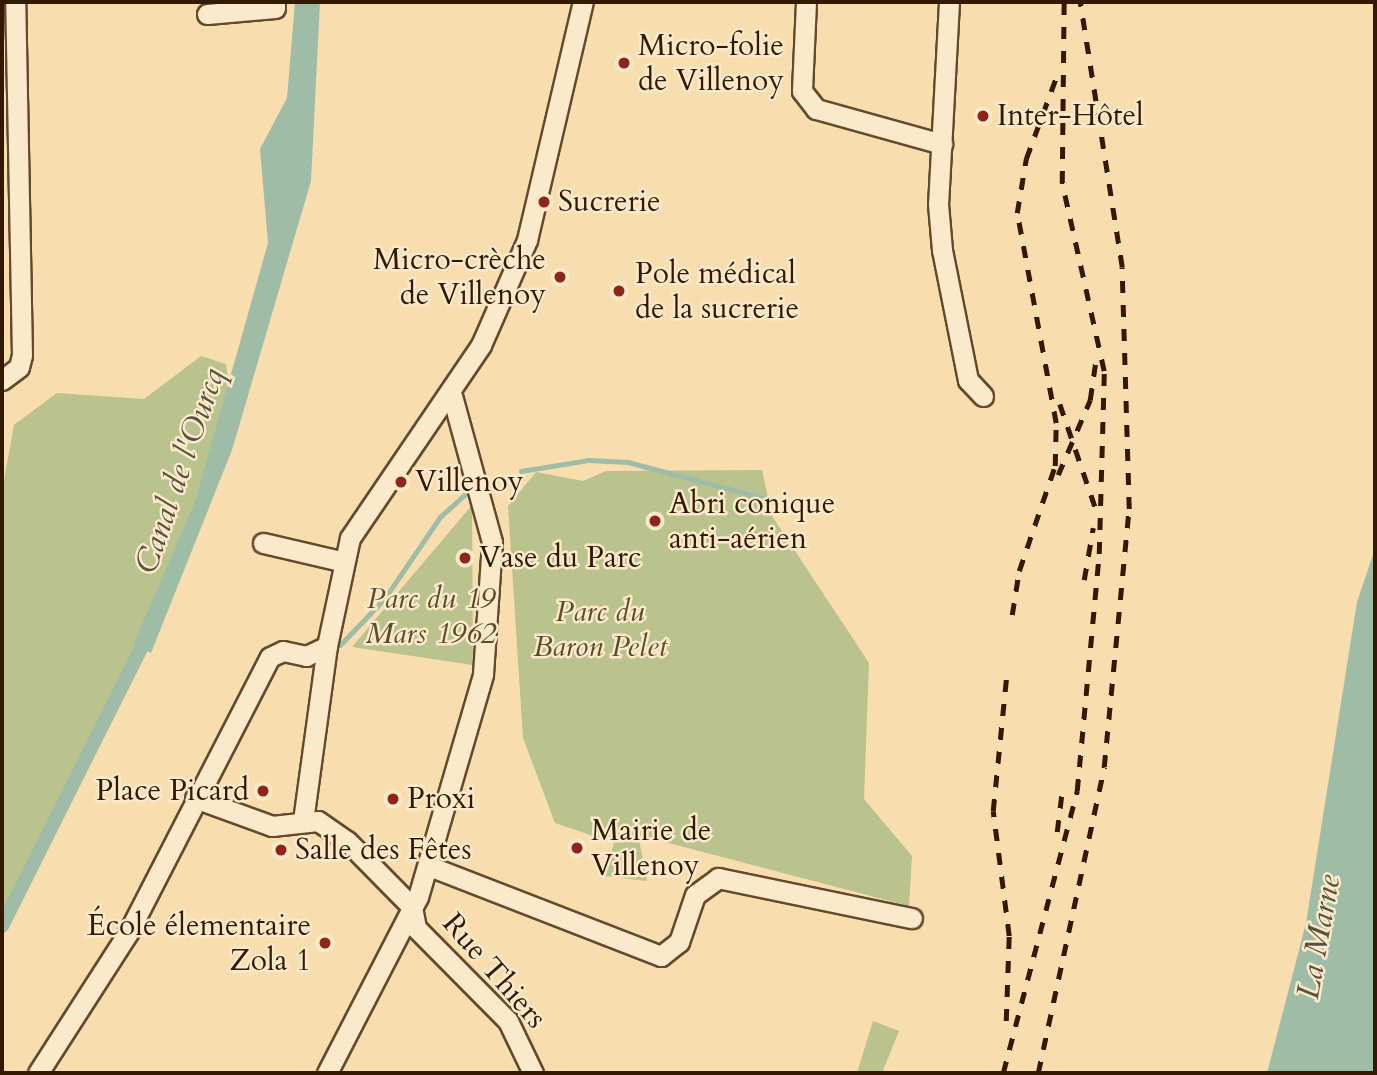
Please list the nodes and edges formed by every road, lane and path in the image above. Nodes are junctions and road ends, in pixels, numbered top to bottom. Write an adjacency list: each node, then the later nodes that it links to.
1 (15, 2): 8 (street)
2 (275, 2): 6 (street)
3 (583, 2): 9 (street)
4 (806, 2): 7 (street)
5 (949, 2): 7 (street)
6 (207, 14)
7 (942, 144): 10 (street)
8 (2, 380)
9 (452, 396): 12 (street); 16 (street)
10 (984, 396)
11 (263, 543): 12 (street)
12 (341, 561): 13 (street)
13 (327, 646): 14 (street); 15 (street)
14 (195, 798): 15 (street); 19 (street)
15 (297, 822): 17 (street)
16 (429, 866): 17 (street); 18 (street)
17 (412, 907): 20 (street); 21 (street, Rue Thiers)
18 (912, 918)
19 (38, 1073)
20 (327, 1073)
21 (533, 1073)

